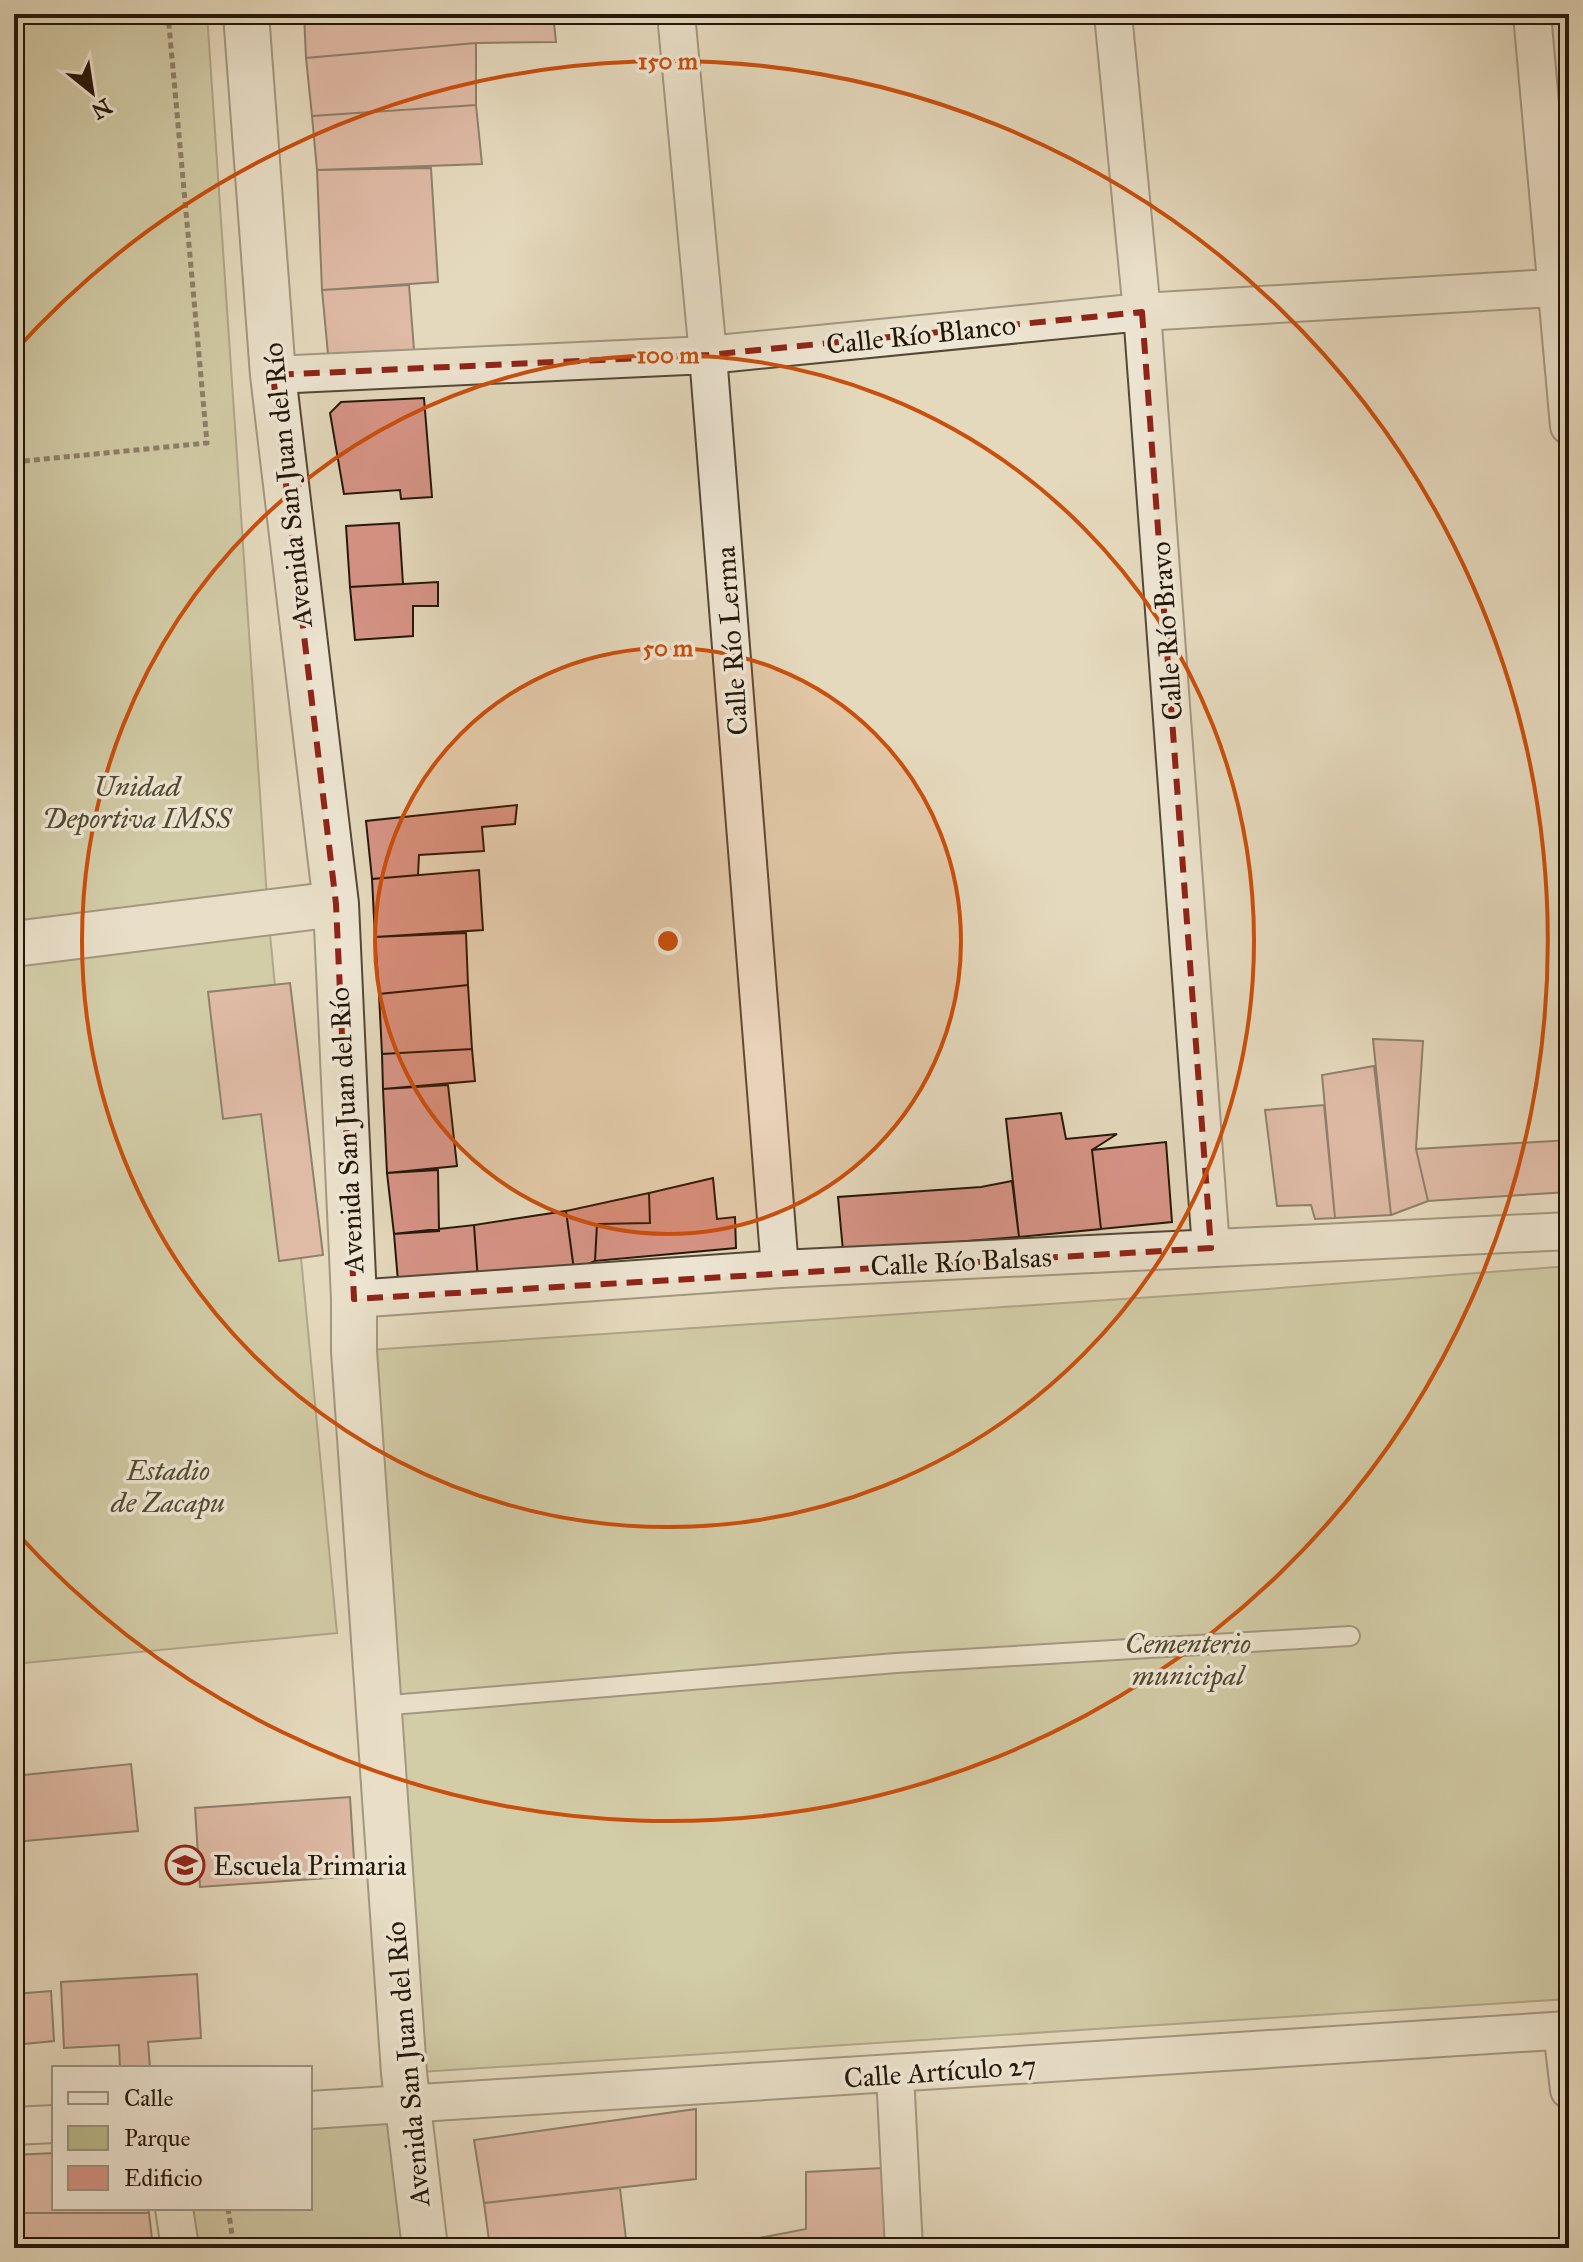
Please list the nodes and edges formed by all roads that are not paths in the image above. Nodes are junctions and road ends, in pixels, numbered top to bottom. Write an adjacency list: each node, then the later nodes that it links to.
1 (246, 14): 8 (street, Avenida San Juan del Río)
2 (676, 14): 7 (street, Calle Río Lerma)
3 (1113, 14): 6 (street, Calle Río Bravo)
4 (1532, 14): 5 (street)
5 (1563, 288): 6 (street, Calle Río Blanco); 9 (street)
6 (1142, 312): 7 (street, Calle Río Blanco); 13 (street, Calle Río Bravo)
7 (708, 355): 8 (street, Calle Río Blanco); 14 (street, Calle Río Lerma)
8 (273, 375): 10 (street, Avenida San Juan del Río)
9 (1569, 426)
10 (336, 904): 11 (street); 15 (street, Avenida San Juan del Río)
11 (14, 944)
12 (1569, 1231): 13 (street, Calle Río Balsas)
13 (1211, 1248): 14 (street, Calle Río Balsas)
14 (780, 1269): 15 (street, Calle Río Balsas)
15 (354, 1299): 17 (street, Avenida San Juan del Río)
16 (1350, 1636): 17 (lane)
17 (379, 1706): 21 (street, Avenida San Juan del Río)
18 (1566, 2030): 19 (street, Calle Artículo 27); 20 (street)
19 (895, 2075): 21 (street, Calle Artículo 27); 28 (street)
20 (1569, 2090)
21 (408, 2104): 22 (street, Calle Artículo 27); 26 (street, Avenida San Juan del Río)
22 (312, 2110)
23 (52, 2124): 24 (street)
24 (14, 2126)
25 (174, 2210): 27 (street)
26 (408, 2245)
27 (180, 2248)
28 (904, 2248)

